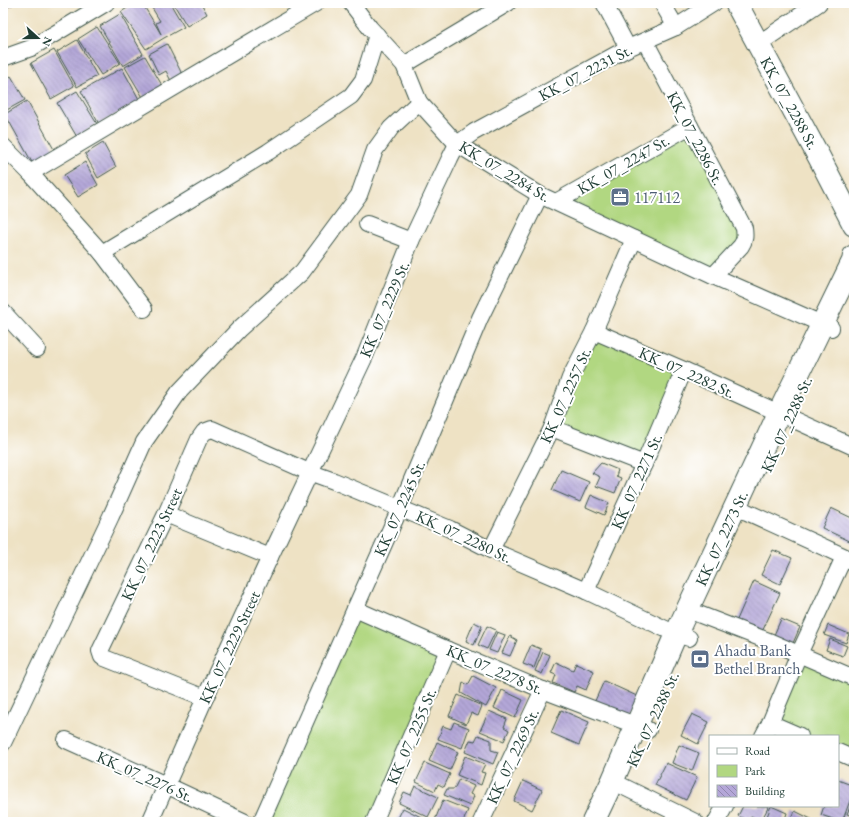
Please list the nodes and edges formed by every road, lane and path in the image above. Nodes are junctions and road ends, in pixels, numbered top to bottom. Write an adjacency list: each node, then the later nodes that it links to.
1 (106, 3): 16 (street)
2 (316, 3): 22 (street)
3 (351, 3): 12 (street, KK_07_2284 St.)
4 (508, 3): 17 (street)
5 (604, 3): 15 (street)
6 (662, 3): 11 (street)
7 (714, 3): 11 (street, KK_07_2231 St.)
8 (736, 3): 14 (main road, KK_07_2288 St.)
9 (750, 3): 14 (main road, KK_07_2288 St.)
10 (819, 3): 14 (street)
11 (676, 27): 13 (street, KK_07_2231 St.)
12 (377, 35): 17 (street, KK_07_2284 St.); 30 (street)
13 (645, 41): 15 (street, KK_07_2231 St.); 19 (street, KK_07_2286 St.)
14 (763, 41): 24 (main road, KK_07_2288 St.); 27 (main road, KK_07_2288 St.)
15 (628, 48): 20 (street, KK_07_2231 St.)
16 (3, 58)
17 (404, 65): 18 (street, KK_07_2284 St.)
18 (419, 102): 20 (street, KK_07_2284 St.); 65 (street)
19 (690, 126): 25 (street, KK_07_2247 St.); 32 (street, KK_07_2286 St.)
20 (457, 144): 23 (street, KK_07_2284 St.); 29 (street, KK_07_2229 St.)
21 (3, 146): 22 (street)
22 (30, 173): 30 (street)
23 (540, 195): 25 (street, KK_07_2284 St.); 46 (street, KK_07_2245 St.)
24 (854, 199)
25 (556, 202): 28 (street, KK_07_2284 St.)
26 (367, 224): 29 (street)
27 (854, 225)
28 (634, 239): 32 (street, KK_07_2284 St.); 37 (street, KK_07_2257 St.)
29 (411, 241): 45 (street, KK_07_2229 St.)
30 (102, 253): 34 (street)
31 (854, 256): 36 (main road, KK_07_2273 St.)
32 (713, 276): 36 (street, KK_07_2284 St.)
33 (854, 282): 36 (main road)
34 (144, 309)
35 (3, 312): 38 (street)
36 (827, 326): 40 (main road, KK_07_2273 St.)
37 (594, 332): 39 (street, KK_07_2282 St.); 41 (street, KK_07_2257 St.)
38 (37, 349)
39 (684, 370): 40 (street, KK_07_2282 St.); 44 (street, KK_07_2271 St.)
40 (783, 415): 43 (street, KK_07_2282 St.); 47 (main road, KK_07_2273 St.)
41 (552, 428): 44 (street); 49 (street, KK_07_2257 St.)
42 (204, 432): 45 (street, KK_07_2280 St.); 48 (street, KK_07_2223 Street)
43 (854, 447)
44 (644, 464): 52 (street, KK_07_2271 St.)
45 (309, 472): 46 (street, KK_07_2280 St.); 50 (street, KK_07_2229 Street)
46 (400, 508): 49 (street, KK_07_2280 St.); 53 (street, KK_07_2245 St.)
47 (741, 509): 51 (street); 54 (main road, KK_07_2273 St.)
48 (166, 514): 50 (street); 60 (street, KK_07_2223 Street)
49 (491, 550): 52 (street, KK_07_2280 St.)
50 (270, 557): 60 (street, KK_07_2229 Street)
51 (849, 559): 57 (street)
52 (586, 591): 55 (street, KK_07_2280 St.)
53 (355, 609): 56 (street, KK_07_2278 St.); 73 (street, KK_07_2245 St.)
54 (693, 612): 55 (main road, KK_07_2273 St.); 57 (street)
55 (683, 636): 61 (main road, KK_07_2273 St.)
56 (448, 650): 59 (street, KK_07_2278 St.); 74 (street, KK_07_2255 St.)
57 (799, 654): 58 (street); 62 (street)
58 (854, 678)
59 (543, 690): 61 (street, KK_07_2278 St.); 75 (street, KK_07_2269 St.)
60 (205, 698): 69 (street, KK_07_2229 Street)
61 (642, 728): 68 (main road, KK_07_2273 St.)
62 (766, 729): 63 (street)
63 (795, 735)
64 (66, 740): 69 (street, KK_07_2276 St.)
65 (3, 744)
66 (839, 752): 67 (street)
67 (854, 759)
68 (617, 784): 76 (main road, KK_07_2273 St.); 77 (main road, KK_07_2273 St.); 78 (street)
69 (166, 785): 71 (street, KK_07_2229 Street); 72 (street, KK_07_2276 St.)
70 (724, 807): 79 (street)
71 (150, 822)
72 (245, 822)
73 (261, 822)
74 (374, 822)
75 (481, 822)
76 (593, 822)
77 (604, 822)
78 (695, 822)
79 (716, 822)

